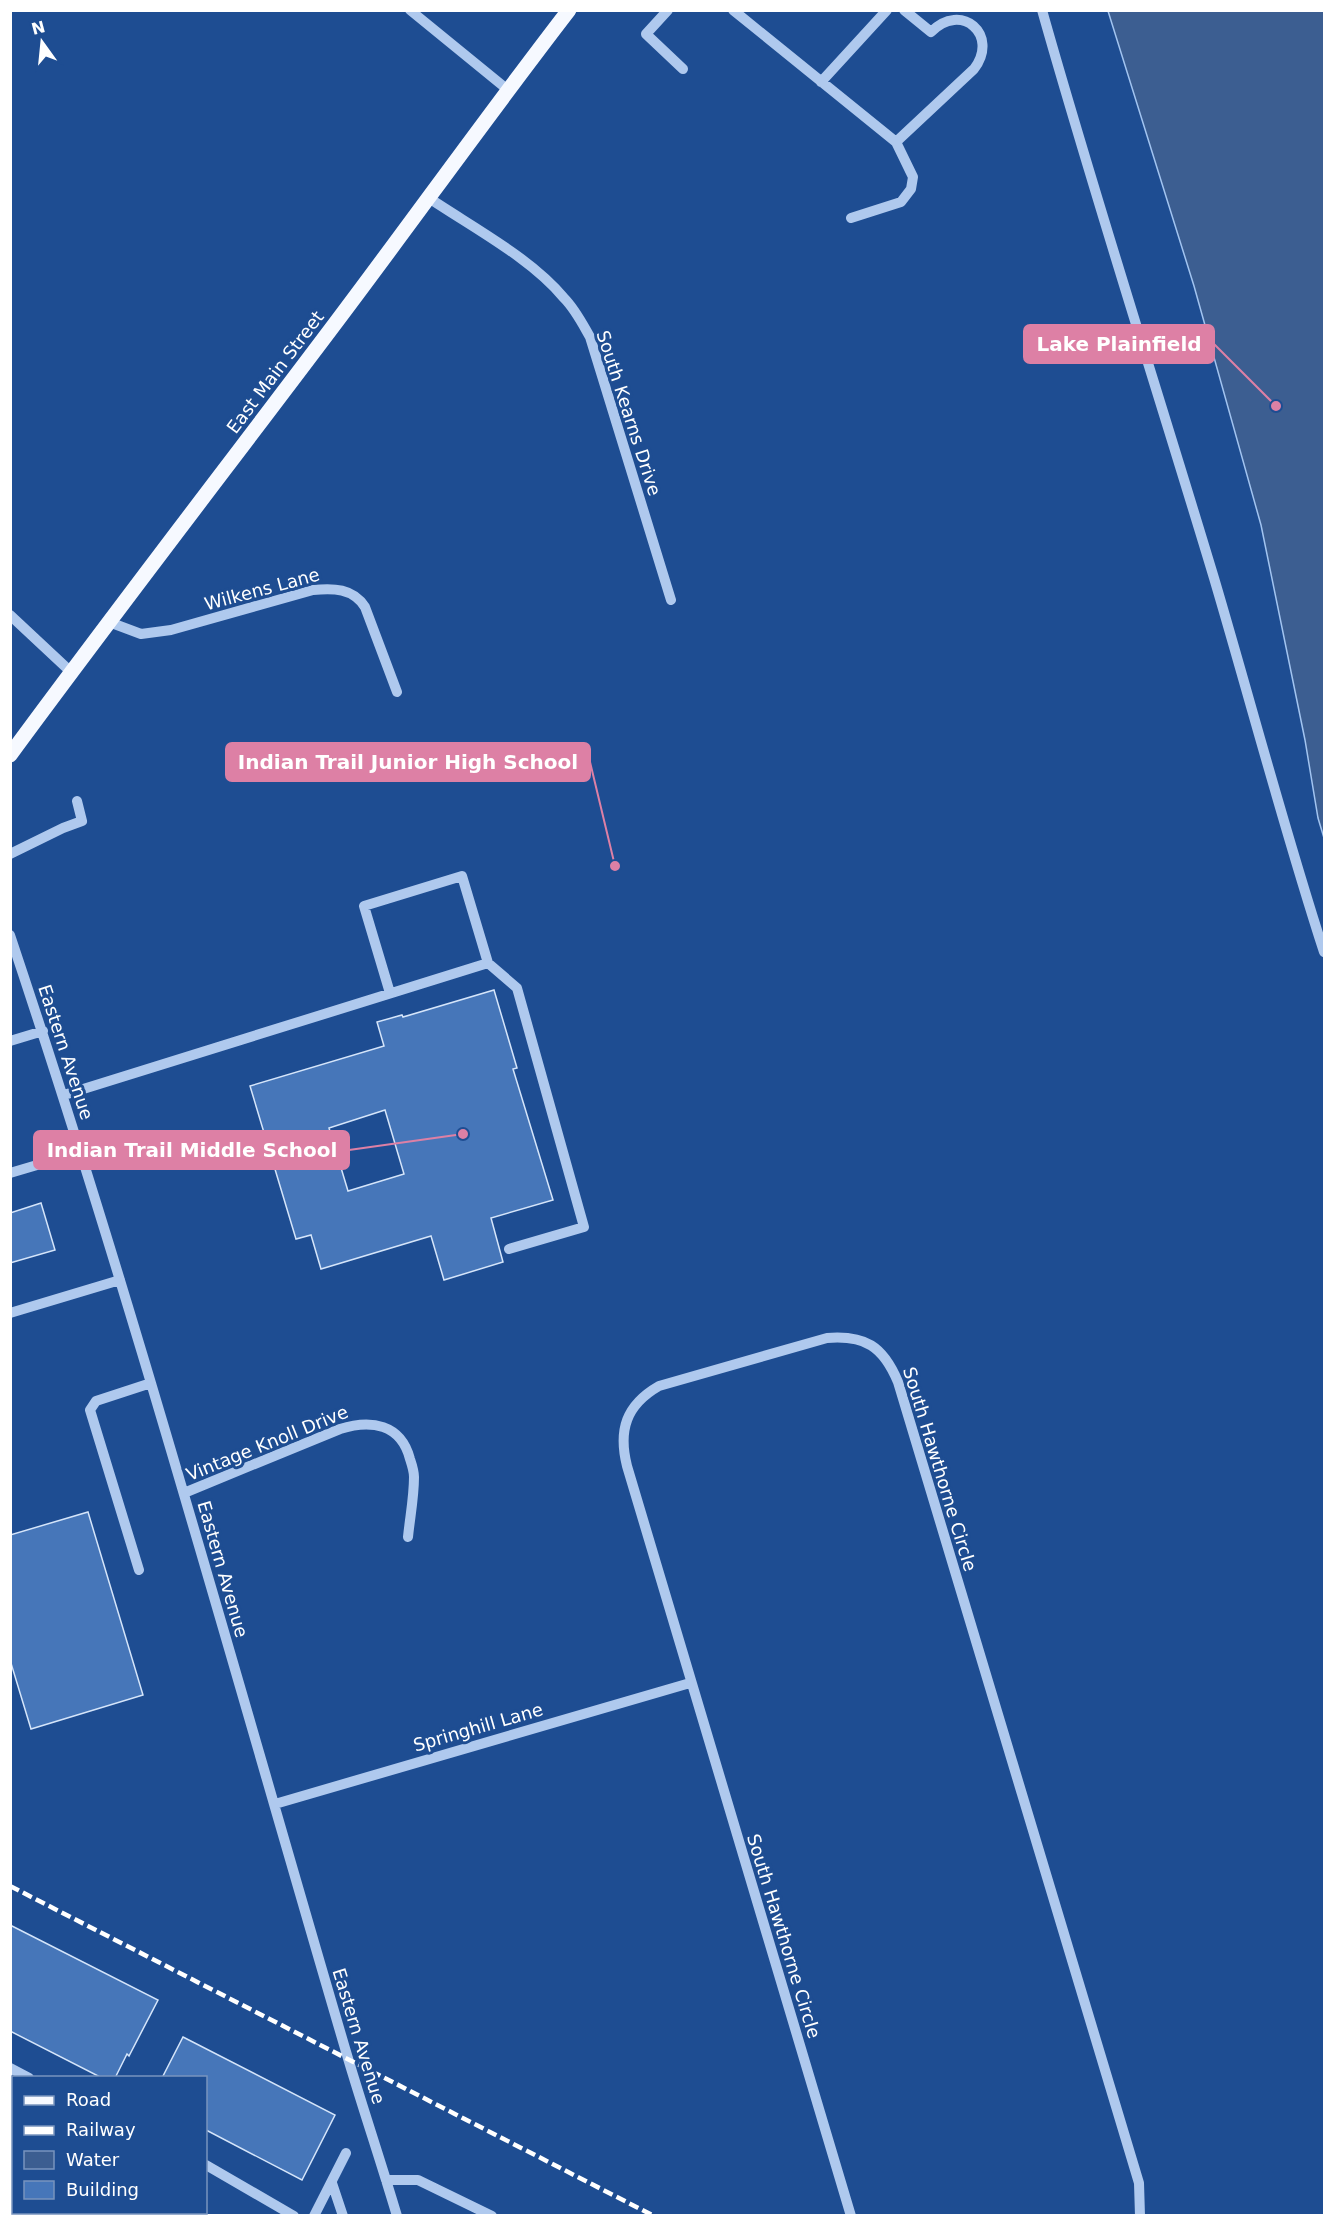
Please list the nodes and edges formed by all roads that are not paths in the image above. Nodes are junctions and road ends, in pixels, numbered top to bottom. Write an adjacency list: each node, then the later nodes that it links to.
1 (410, 10): 10 (street)
2 (569, 10): 10 (main road, East Main Street)
3 (668, 10): 8 (street)
4 (733, 10): 9 (street)
5 (887, 10): 9 (street)
6 (904, 10): 11 (street)
7 (1042, 10): 23 (street)
8 (683, 69)
9 (821, 81): 11 (street)
10 (508, 90): 12 (main road, East Main Street)
11 (896, 142): 13 (street)
12 (429, 198): 14 (street, South Kearns Drive); 16 (main road, East Main Street)
13 (851, 218)
14 (671, 600)
15 (10, 615): 17 (street)
16 (109, 622): 17 (main road, East Main Street); 18 (street, Wilkens Lane)
17 (71, 672): 19 (main road, East Main Street)
18 (398, 692)
19 (10, 755)
20 (77, 801): 21 (street)
21 (10, 854)
22 (10, 934): 26 (street, Eastern Avenue)
23 (1324, 952)
24 (489, 963): 25 (street); 25 (street); 31 (street)
25 (390, 993): 28 (street)
26 (43, 1031): 27 (street); 28 (street, Eastern Avenue)
27 (10, 1041)
28 (63, 1095): 29 (street, Eastern Avenue)
29 (81, 1152): 30 (street); 32 (street, Eastern Avenue)
30 (10, 1173)
31 (509, 1249)
32 (120, 1280): 33 (street); 34 (street, Eastern Avenue)
33 (10, 1313)
34 (151, 1383): 35 (street, Eastern Avenue); 37 (street)
35 (184, 1493): 36 (street, Vintage Knoll Drive); 39 (street, Eastern Avenue)
36 (408, 1537)
37 (139, 1570)
38 (690, 1683): 39 (street, Springhill Lane); 51 (street, South Hawthorne Circle); 52 (street, South Hawthorne Circle)
39 (275, 1804): 44 (street, Eastern Avenue)
40 (10, 2068): 41 (street)
41 (25, 2076)
42 (346, 2153): 45 (street)
43 (207, 2166): 46 (street)
44 (386, 2180): 49 (street, Eastern Avenue); 50 (street)
45 (332, 2184): 47 (street); 48 (street)
46 (294, 2216)
47 (314, 2216)
48 (343, 2216)
49 (397, 2216)
50 (492, 2216)
51 (851, 2216)
52 (1140, 2216)

